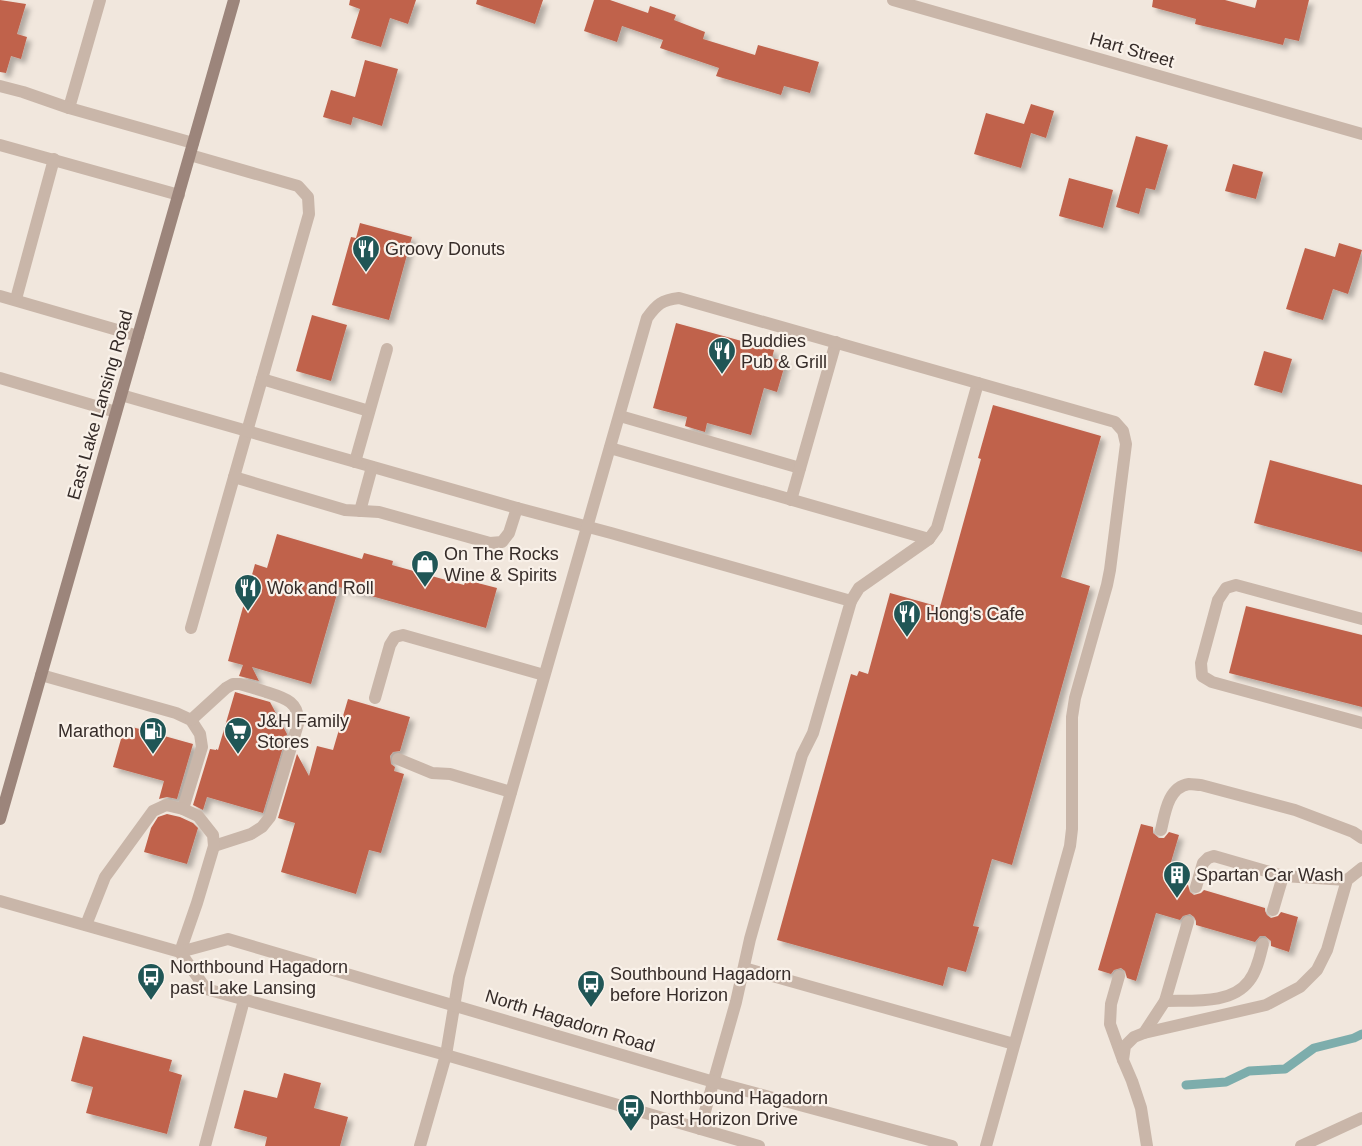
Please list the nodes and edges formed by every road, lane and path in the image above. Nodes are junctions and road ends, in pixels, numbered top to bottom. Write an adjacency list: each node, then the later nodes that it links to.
1 (100, 0): 5 (street)
2 (234, 0): 8 (main road, East Lake Lansing Road)
3 (893, 0): 6 (street, Hart Street)
4 (0, 86): 5 (street)
5 (69, 108): 8 (street)
6 (1362, 134)
7 (3, 148): 9 (street)
8 (192, 149): 10 (main road, East Lake Lansing Road); 17 (street)
9 (54, 160): 10 (street); 12 (street)
10 (179, 195): 13 (main road, East Lake Lansing Road)
11 (0, 296): 12 (street)
12 (16, 299): 13 (street)
13 (138, 336): 19 (main road, East Lake Lansing Road)
14 (836, 342): 18 (street); 22 (street); 27 (street)
15 (386, 349): 20 (street)
16 (0, 378): 21 (street)
17 (262, 379): 20 (street); 23 (street)
18 (978, 382): 33 (street); 65 (street)
19 (121, 395): 21 (main road, East Lake Lansing Road); 23 (street)
20 (369, 411): 25 (street)
21 (116, 412): 37 (main road, East Lake Lansing Road)
22 (620, 416): 24 (street); 27 (street)
23 (247, 431): 25 (street); 28 (street)
24 (610, 448): 29 (street); 32 (street)
25 (355, 462): 26 (street)
26 (372, 467): 30 (street); 31 (street)
27 (800, 468): 29 (street)
28 (234, 477): 31 (street); 36 (street)
29 (791, 500): 33 (street)
30 (517, 508): 31 (street); 32 (street)
31 (360, 511)
32 (588, 527): 34 (street); 38 (street)
33 (929, 539): 34 (street)
34 (851, 601): 59 (street)
35 (1362, 619): 41 (street)
36 (191, 628)
37 (41, 675): 40 (street); 45 (main road, East Lake Lansing Road)
38 (544, 675): 39 (street); 43 (street)
39 (375, 698)
40 (191, 720): 44 (street); 48 (street)
41 (1362, 723)
42 (398, 759): 43 (street)
43 (511, 792): 63 (street)
44 (183, 808): 48 (street); 56 (street)
45 (0, 819)
46 (1161, 830): 47 (street)
47 (1362, 838)
48 (214, 846): 58 (street)
49 (1362, 868): 51 (street)
50 (1283, 876): 51 (street); 52 (street); 54 (street)
51 (1347, 880): 64 (street)
52 (1196, 888)
53 (0, 901): 56 (street)
54 (1273, 910)
55 (1188, 922): 62 (street)
56 (86, 925): 58 (street)
57 (1263, 944): 62 (street)
58 (180, 952): 61 (street); 63 (street, North Hagadorn Road)
59 (744, 968): 65 (street); 68 (street)
60 (1119, 976): 67 (street)
61 (244, 1000): 66 (street); 71 (street)
62 (1165, 1002): 64 (street)
63 (454, 1004): 66 (street); 68 (street, North Hagadorn Road)
64 (1144, 1033): 67 (street)
65 (1014, 1044): 75 (street)
66 (446, 1055): 70 (street); 72 (street)
67 (1123, 1060): 76 (street)
68 (714, 1082): 70 (street); 74 (street, North Hagadorn Road)
69 (1362, 1118): 77 (street)
70 (700, 1129): 73 (street)
71 (205, 1146)
72 (420, 1146)
73 (759, 1146)
74 (952, 1146)
75 (986, 1146)
76 (1147, 1146)
77 (1301, 1146)

